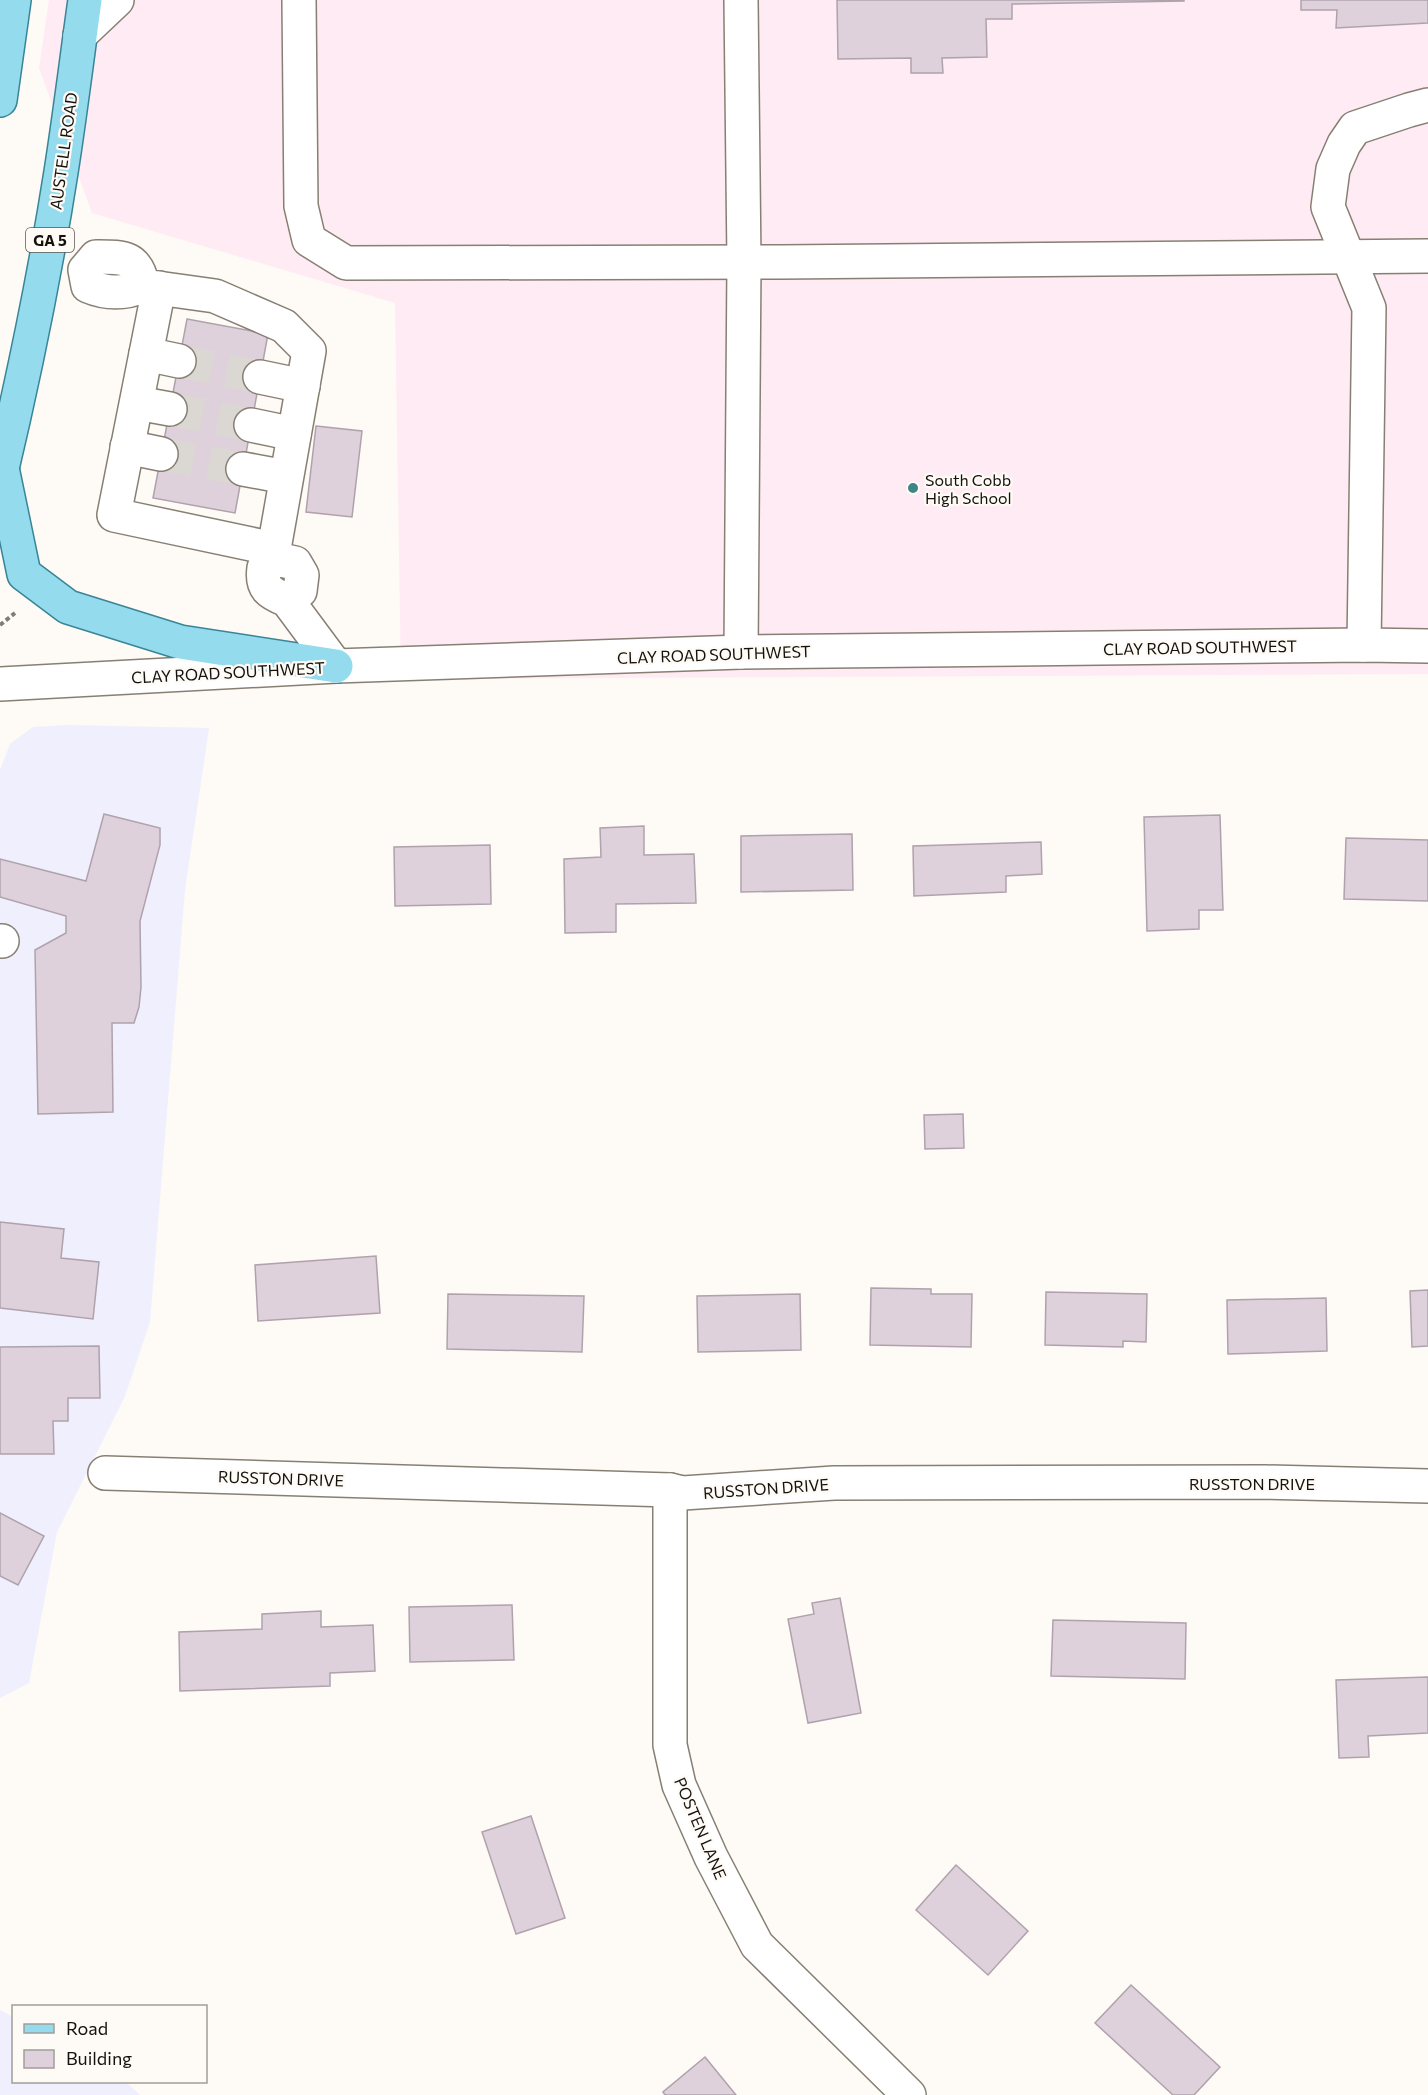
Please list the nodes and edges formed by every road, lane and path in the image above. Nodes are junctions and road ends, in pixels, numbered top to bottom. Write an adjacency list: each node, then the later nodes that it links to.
1 (85, 0): 6 (main road, AUSTELL ROAD / GA 5)
2 (117, 0): 6 (street)
3 (299, 0): 12 (street)
4 (741, 0): 12 (street)
5 (9, 11): 7 (main road)
6 (80, 35): 11 (main road, AUSTELL ROAD / GA 5)
7 (0, 100)
8 (1428, 105): 10 (street)
9 (1428, 256): 10 (street)
10 (1347, 257): 12 (street); 30 (street)
11 (46, 262): 13 (street); 25 (main road, AUSTELL ROAD / GA 5)
12 (744, 262): 32 (street)
13 (151, 287): 14 (street); 17 (street)
14 (146, 354): 15 (street); 18 (street)
15 (179, 361)
16 (260, 377): 17 (street)
17 (303, 386): 21 (street)
18 (137, 403): 19 (street); 22 (street)
19 (170, 409)
20 (251, 425): 21 (street)
21 (294, 434): 26 (street)
22 (128, 447): 23 (street); 27 (street)
23 (161, 454)
24 (243, 469): 26 (street)
25 (1, 472): 33 (main road)
26 (286, 477): 27 (street)
27 (275, 554): 33 (street)
28 (22, 607): 29 (path)
29 (0, 625)
30 (1364, 645): 31 (street, CLAY ROAD SOUTHWEST); 32 (street, CLAY ROAD SOUTHWEST)
31 (1428, 646)
32 (741, 652): 33 (street, CLAY ROAD SOUTHWEST)
33 (336, 666): 34 (street, CLAY ROAD SOUTHWEST)
34 (0, 684)
35 (105, 1473): 37 (street, RUSSTON DRIVE)
36 (1428, 1486): 37 (street, RUSSTON DRIVE)
37 (670, 1490): 38 (street, POSTEN LANE)
38 (909, 2095)

